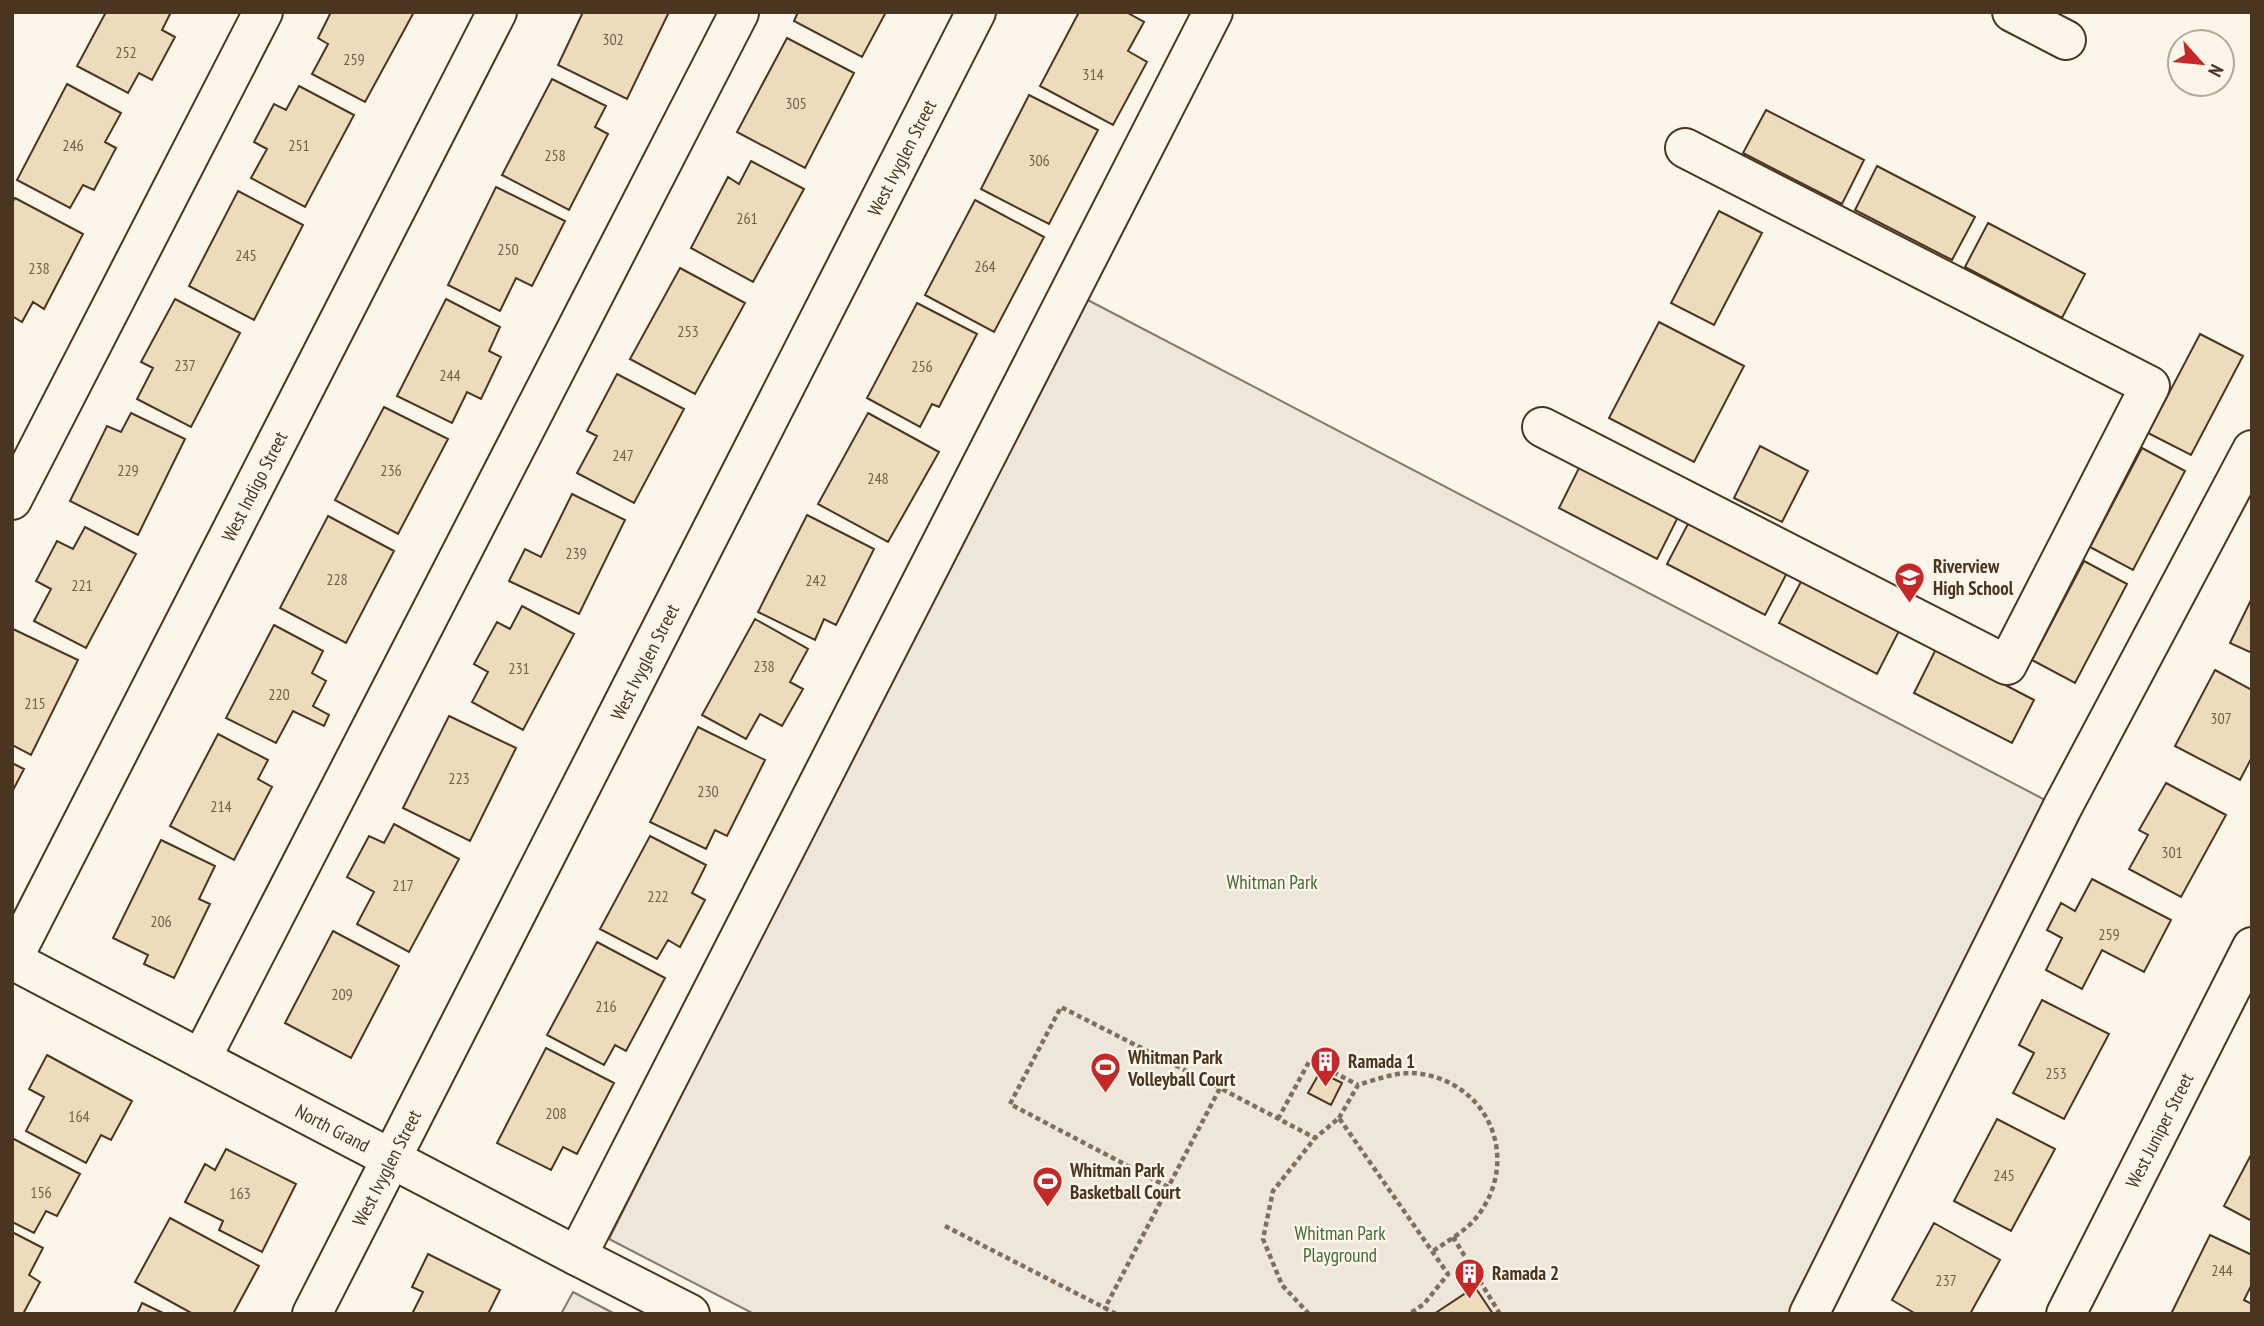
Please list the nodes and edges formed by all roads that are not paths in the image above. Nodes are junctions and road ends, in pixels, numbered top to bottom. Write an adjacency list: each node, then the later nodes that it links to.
1 (262, 12): 11 (street)
2 (497, 12): 13 (street, West Indigo Street)
3 (737, 12): 14 (street)
4 (976, 12): 15 (street, West Ivyglen Street)
5 (1213, 12): 16 (street)
6 (2012, 12): 7 (street)
7 (2066, 40)
8 (1685, 148): 9 (street)
9 (1542, 427)
10 (2252, 450): 19 (street)
11 (12, 500)
12 (2252, 947): 20 (street, West Juniper Street)
13 (12, 960): 14 (street, North Grand)
14 (201, 1059): 15 (street, North Grand)
15 (391, 1158): 16 (street, North Grand); 17 (street, West Ivyglen Street)
16 (577, 1256): 18 (street, North Grand)
17 (312, 1314)
18 (690, 1314)
19 (1809, 1314)
20 (2066, 1314)

